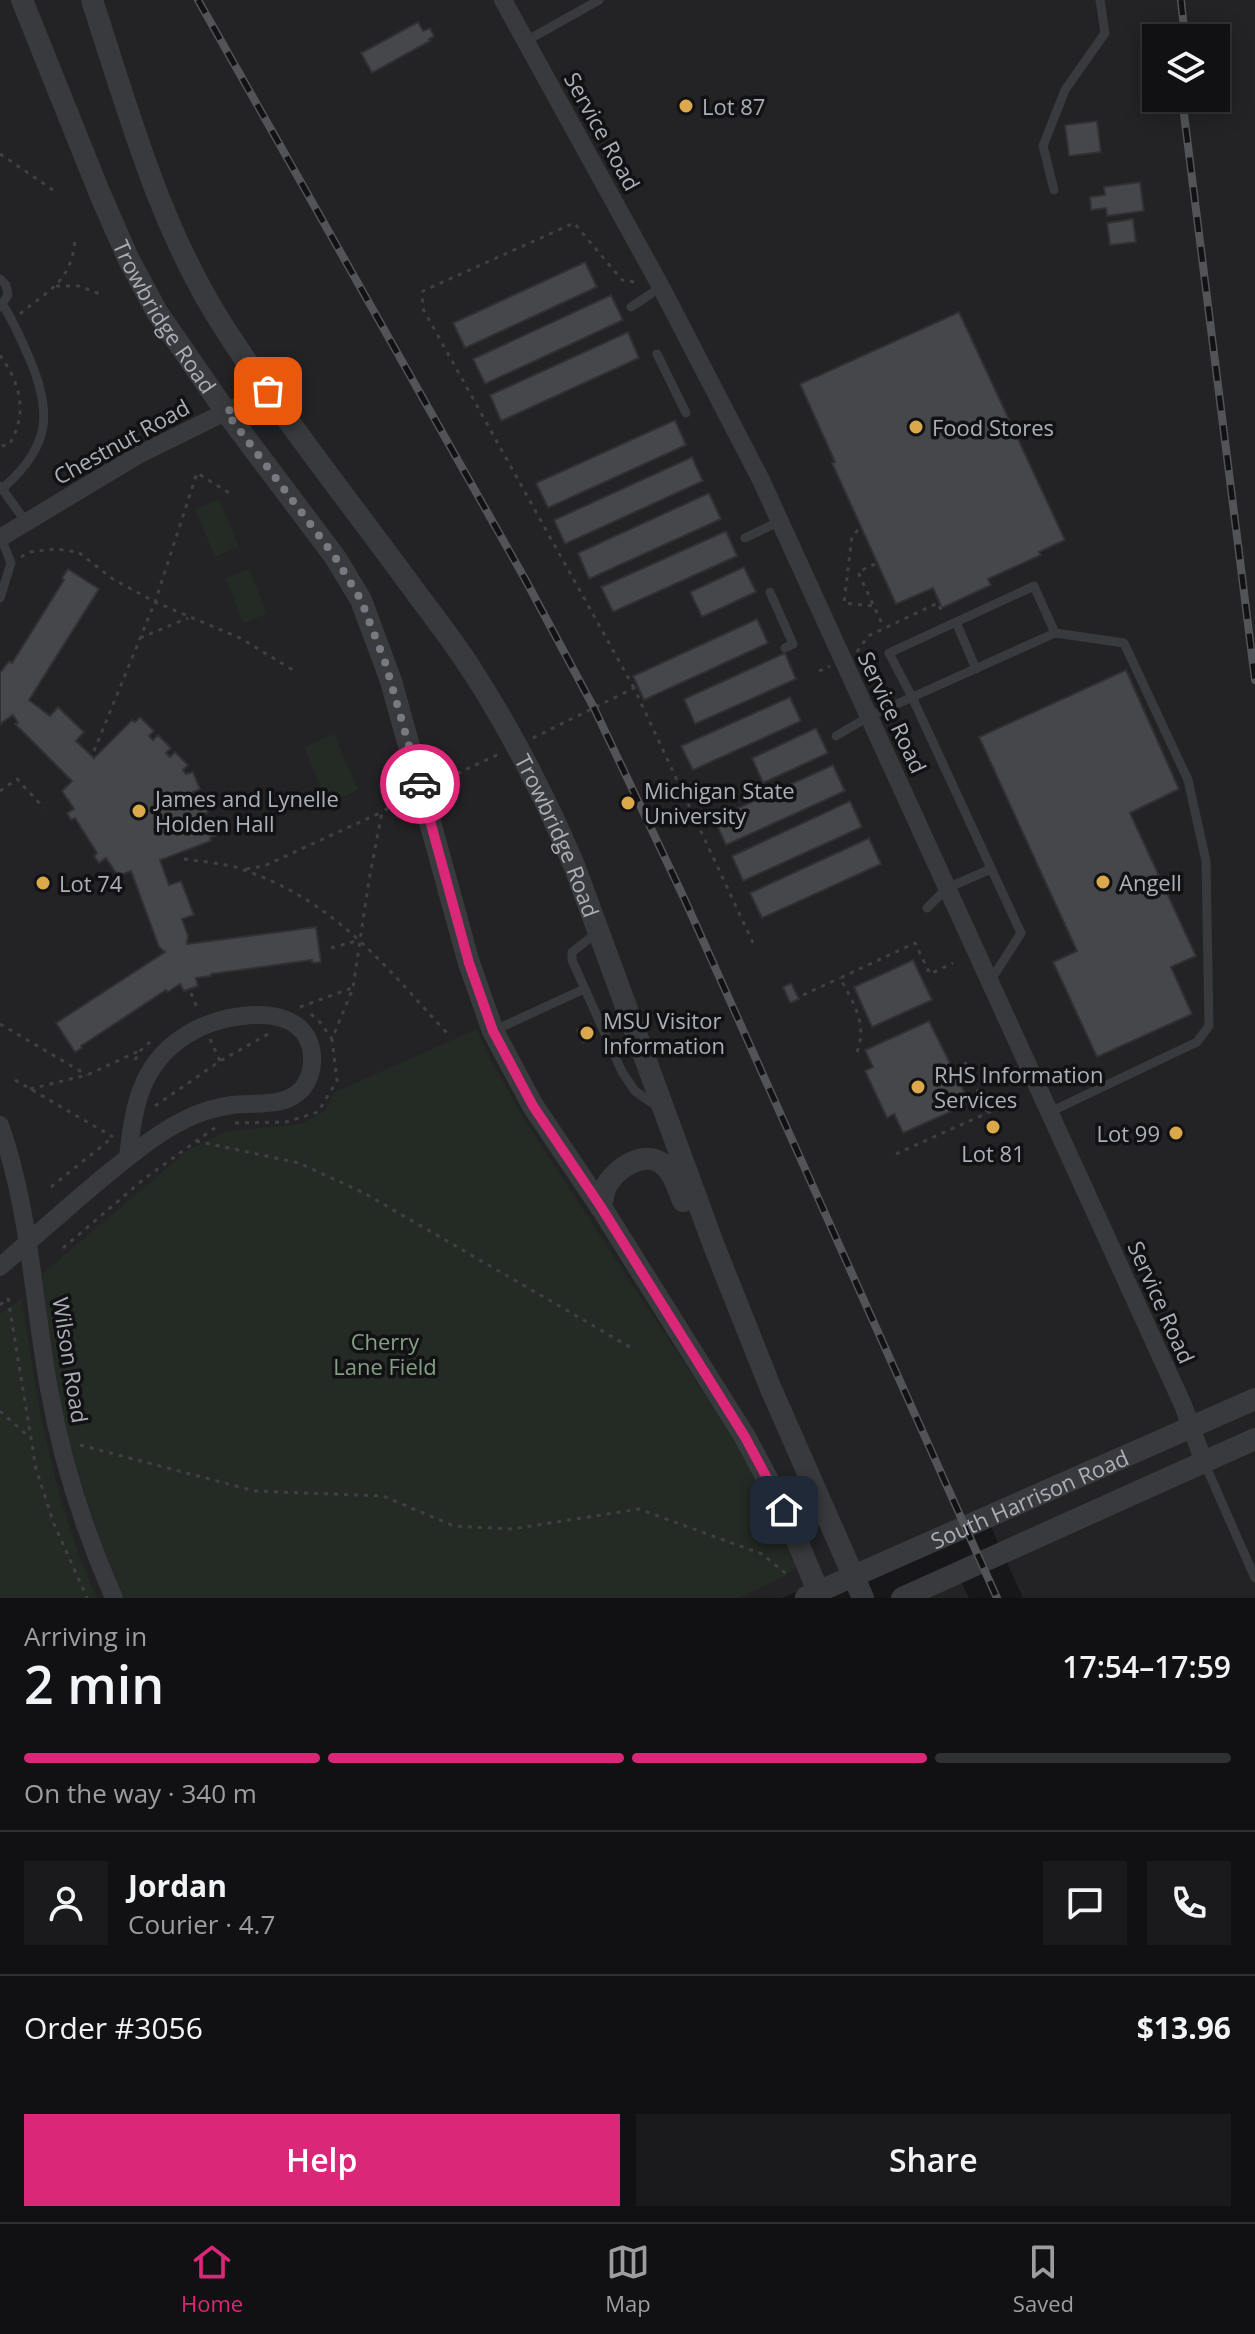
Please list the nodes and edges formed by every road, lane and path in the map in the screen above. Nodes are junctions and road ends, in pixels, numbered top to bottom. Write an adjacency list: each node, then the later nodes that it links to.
1 (22, 0): 22 (street, Trowbridge Road)
2 (92, 0): 21 (street, Trowbridge Road)
3 (503, 0): 6 (street, Service Road)
4 (599, 0): 6 (lane)
5 (1100, 0): 8 (lane)
6 (526, 41): 14 (street, Service Road)
7 (0, 154): 9 (path)
8 (1054, 190)
9 (56, 192)
10 (75, 241): 13 (path)
11 (0, 279): 16 (lane)
12 (634, 282): 49 (path)
13 (56, 286): 15 (path); 18 (path)
14 (661, 287): 17 (lane); 27 (street, Service Road)
15 (100, 294)
16 (1, 306): 18 (lane)
17 (631, 307)
18 (13, 320): 25 (lane)
19 (657, 354): 23 (lane)
20 (0, 355): 24 (path)
21 (268, 391): 22 (street, Chestnut Road); 53 (street, Trowbridge Road)
22 (226, 412): 28 (street, Chestnut Road); 55 (street, Trowbridge Road)
23 (686, 413)
24 (0, 446)
25 (1, 487): 28 (lane)
26 (234, 496): 36 (path)
27 (780, 521): 31 (lane); 45 (street, Service Road)
28 (26, 523): 30 (street, Chestnut Road)
29 (858, 530): 37 (path)
30 (0, 538): 32 (lane)
31 (745, 538)
32 (11, 563): 35 (lane); 36 (path)
33 (875, 564): 37 (path)
34 (770, 592): 44 (lane)
35 (0, 598)
36 (155, 602): 39 (path); 43 (path)
37 (874, 606): 41 (path)
38 (944, 616): 41 (path)
39 (191, 617): 43 (path); 47 (path)
40 (956, 622): 42 (lane); 46 (lane); 50 (lane)
41 (884, 628): 45 (path)
42 (1055, 633): 46 (lane); 86 (lane)
43 (140, 638): 54 (path)
44 (785, 648)
45 (843, 660): 48 (path); 51 (street, Service Road)
46 (976, 669): 50 (lane)
47 (293, 670)
48 (819, 671)
49 (634, 688): 53 (path); 66 (path)
50 (912, 697): 51 (lane); 61 (lane)
51 (868, 717): 52 (lane); 62 (street, Service Road)
52 (836, 736)
53 (518, 745): 55 (path); 64 (street, Trowbridge Road)
54 (94, 751)
55 (422, 790): 58 (path); 76 (street, Trowbridge Road)
56 (0, 791): 57 (path)
57 (44, 808)
58 (382, 812): 60 (path); 65 (path)
59 (184, 859): 60 (path)
60 (243, 869): 65 (path)
61 (991, 869): 62 (lane); 70 (lane)
62 (947, 888): 63 (lane); 70 (street, Service Road)
63 (927, 908)
64 (598, 932): 72 (lane); 87 (street, Trowbridge Road)
65 (360, 940): 67 (path); 71 (path); 77 (path)
66 (754, 945)
67 (331, 948)
68 (953, 963): 69 (path)
69 (840, 978): 73 (path); 79 (path)
70 (991, 980): 86 (street, Service Road)
71 (353, 988): 74 (path); 89 (path)
72 (584, 989): 76 (lane); 87 (lane)
73 (803, 995)
74 (289, 1020): 88 (path); 88 (street); 96 (street)
75 (0, 1024): 81 (path)
76 (493, 1031): 98 (street, Trowbridge Road)
77 (447, 1033)
78 (140, 1051): 81 (path)
79 (857, 1052)
80 (965, 1062): 85 (path)
81 (87, 1075): 83 (path)
82 (15, 1080): 83 (path)
83 (30, 1089): 92 (path)
84 (1016, 1100): 85 (path)
85 (987, 1112): 95 (path)
86 (1050, 1112): 107 (street, Service Road)
87 (665, 1113): 104 (street, Trowbridge Road)
88 (132, 1123): 92 (path); 96 (street)
89 (235, 1123)
90 (222, 1124): 93 (path)
91 (0, 1125): 94 (street, Wilson Road)
92 (113, 1137): 97 (path)
93 (195, 1140): 100 (path); 103 (path)
94 (4, 1147): 99 (street, Wilson Road)
95 (896, 1154)
96 (128, 1157): 99 (street)
97 (51, 1187)
98 (601, 1207): 104 (street); 116 (street, Trowbridge Road)
99 (29, 1242): 101 (street); 118 (street, Wilson Road)
100 (63, 1248)
101 (0, 1267)
102 (0, 1305): 108 (path)
103 (630, 1347)
104 (771, 1389): 112 (street, Trowbridge Road)
105 (1255, 1399): 107 (street, South Harrison Road)
106 (0, 1411): 108 (path)
107 (1192, 1427): 111 (street, Service Road); 112 (street, South Harrison Road)
108 (29, 1436): 117 (path)
109 (1255, 1439): 111 (street, South Harrison Road)
110 (80, 1445): 113 (path)
111 (1204, 1462): 114 (lane); 115 (street, South Harrison Road)
112 (854, 1576): 116 (street, South Harrison Road); 119 (street, Trowbridge Road)
113 (790, 1577)
114 (1255, 1578)
115 (936, 1591): 120 (street, South Harrison Road)
116 (815, 1596)
117 (87, 1598)
118 (114, 1598)
119 (863, 1598)
120 (902, 1598)

